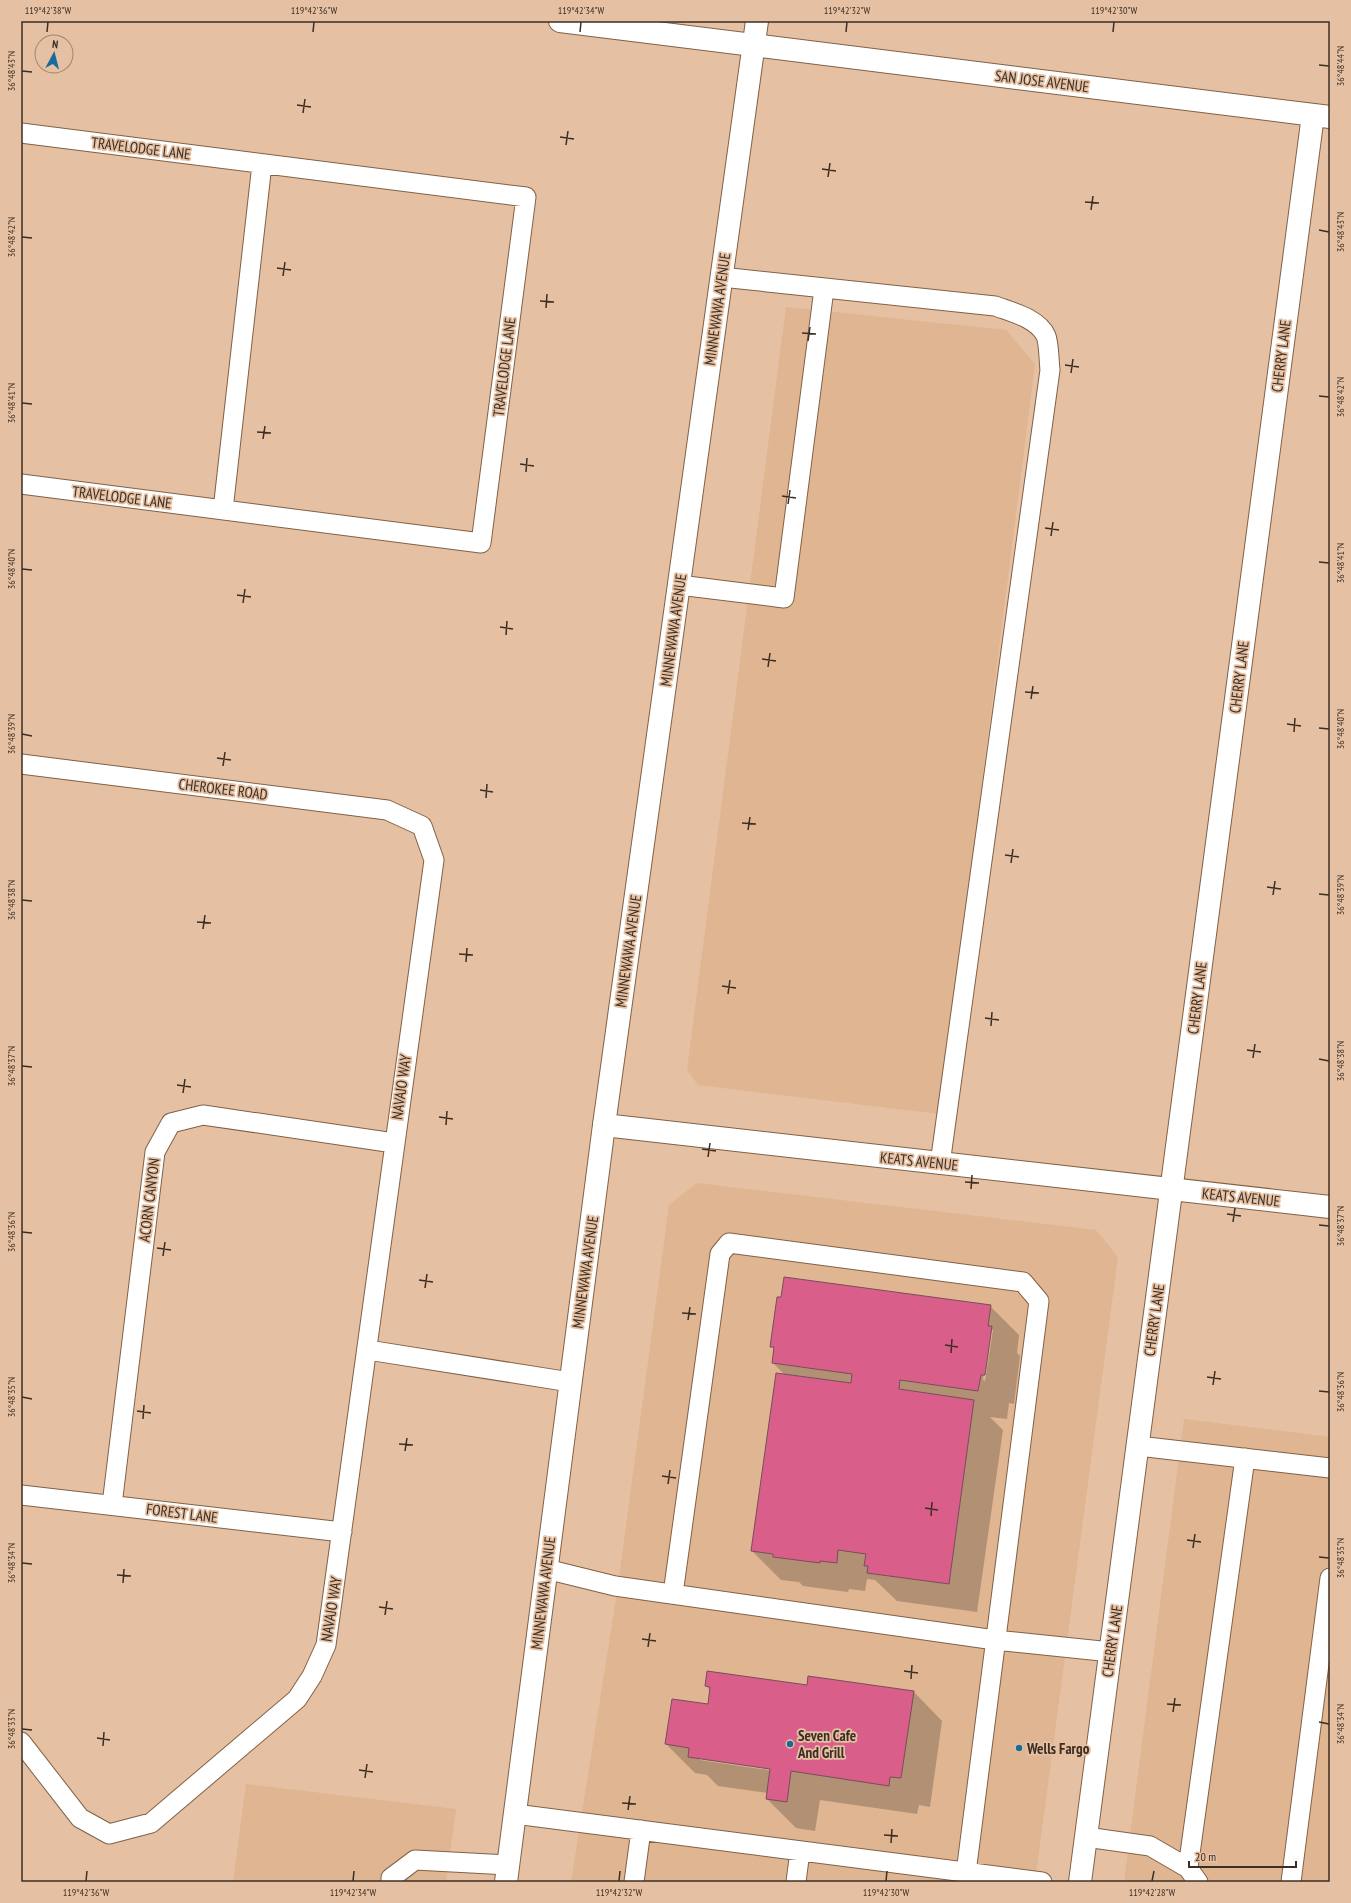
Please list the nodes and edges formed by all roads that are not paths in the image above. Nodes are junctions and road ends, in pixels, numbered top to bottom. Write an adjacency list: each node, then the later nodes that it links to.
1 (560, 21): 3 (street, SAN JOSE AVENUE)
2 (757, 21): 3 (street, MINNEWAWA AVENUE)
3 (754, 45): 4 (street, SAN JOSE AVENUE); 7 (street, MINNEWAWA AVENUE)
4 (1322, 116): 17 (street, CHERRY LANE)
5 (21, 133): 6 (lane, TRAVELODGE LANE)
6 (262, 164): 10 (lane); 10 (lane, TRAVELODGE LANE)
7 (721, 277): 8 (lane); 11 (street, MINNEWAWA AVENUE)
8 (824, 289): 11 (lane); 16 (lane)
9 (21, 484): 10 (lane, TRAVELODGE LANE)
10 (223, 510)
11 (679, 585): 14 (street, MINNEWAWA AVENUE)
12 (21, 764): 13 (lane, CHEROKEE ROAD)
13 (422, 826): 15 (lane, NAVAJO WAY)
14 (604, 1125): 16 (street, KEATS AVENUE); 20 (street, MINNEWAWA AVENUE)
15 (394, 1143): 19 (lane, NAVAJO WAY); 25 (lane, ACORN CANYON)
16 (940, 1164): 17 (street, KEATS AVENUE)
17 (1172, 1190): 18 (street, KEATS AVENUE); 21 (street, CHERRY LANE)
18 (1330, 1207)
19 (368, 1350): 20 (lane); 26 (lane, NAVAJO WAY)
20 (570, 1382): 27 (street, MINNEWAWA AVENUE)
21 (1138, 1446): 22 (lane); 31 (street, CHERRY LANE)
22 (1244, 1458): 23 (lane); 39 (lane)
23 (1330, 1468)
24 (21, 1495): 25 (lane, FOREST LANE)
25 (112, 1505): 26 (lane, FOREST LANE)
26 (342, 1532): 32 (lane, NAVAJO WAY)
27 (546, 1569): 29 (lane); 33 (street, MINNEWAWA AVENUE)
28 (1330, 1578): 46 (lane)
29 (673, 1594): 30 (lane); 30 (lane)
30 (995, 1640): 31 (lane); 37 (lane)
31 (1111, 1652): 35 (street, CHERRY LANE)
32 (21, 1742)
33 (515, 1814): 34 (lane); 38 (street, MINNEWAWA AVENUE)
34 (641, 1830): 36 (lane); 42 (lane)
35 (1086, 1837): 39 (lane); 45 (street, CHERRY LANE)
36 (800, 1851): 37 (lane); 43 (lane)
37 (966, 1873): 40 (lane)
38 (507, 1874): 41 (lane)
39 (1193, 1875)
40 (1000, 1879): 44 (lane)
41 (391, 1882)
42 (634, 1882)
43 (796, 1882)
44 (1042, 1882)
45 (1080, 1882)
46 (1291, 1882)

